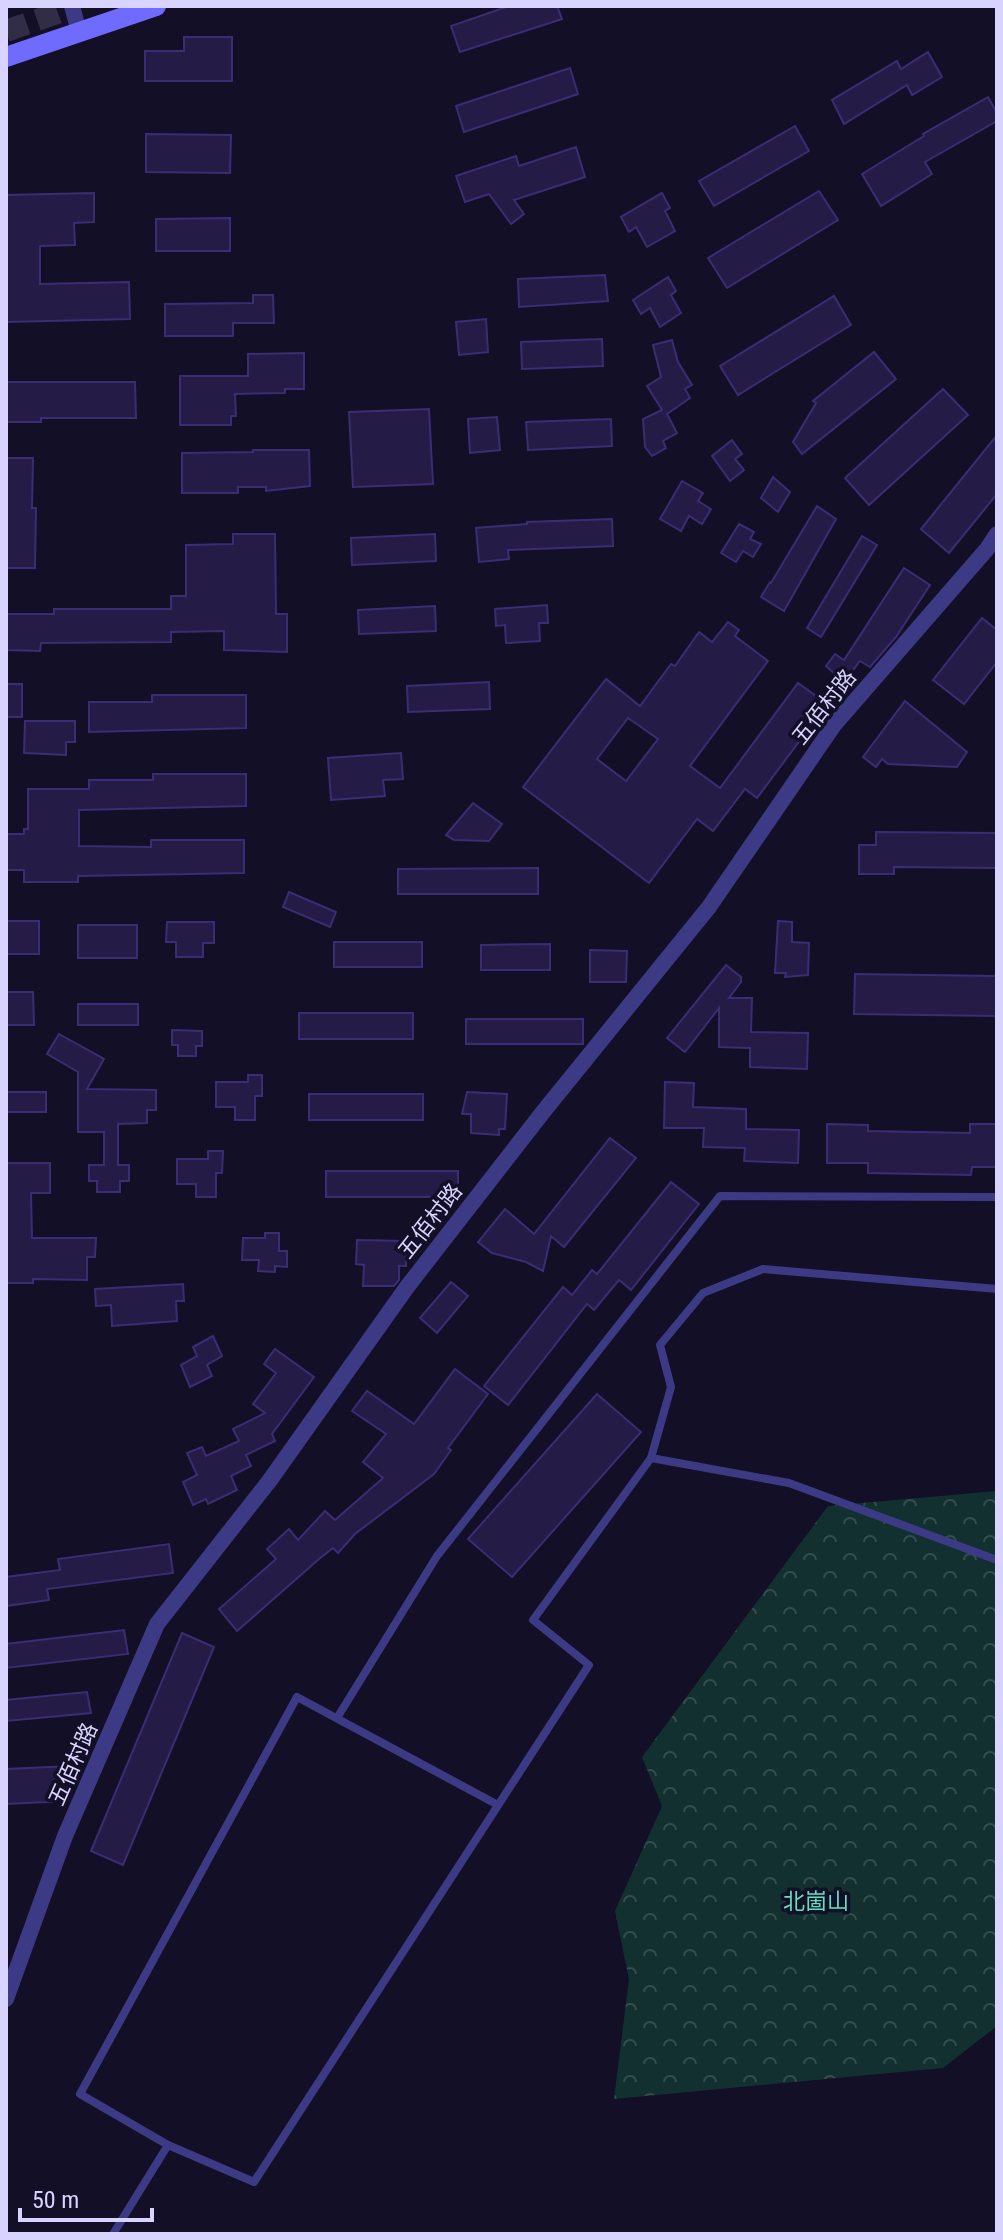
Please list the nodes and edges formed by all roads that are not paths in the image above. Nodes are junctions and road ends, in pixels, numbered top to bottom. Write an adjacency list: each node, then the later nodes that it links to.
1 (72, 6): 4 (street)
2 (156, 6): 3 (main road)
3 (135, 10): 4 (main road)
4 (79, 32): 5 (main road)
5 (6, 57)
6 (997, 534): 13 (street, 五佰村路)
7 (997, 1197): 11 (lane)
8 (997, 1289): 9 (lane)
9 (651, 1458): 10 (lane); 12 (lane)
10 (997, 1560)
11 (337, 1718): 12 (lane); 14 (lane)
12 (498, 1805): 14 (lane)
13 (6, 1999)
14 (168, 2145): 15 (lane)
15 (113, 2234)

